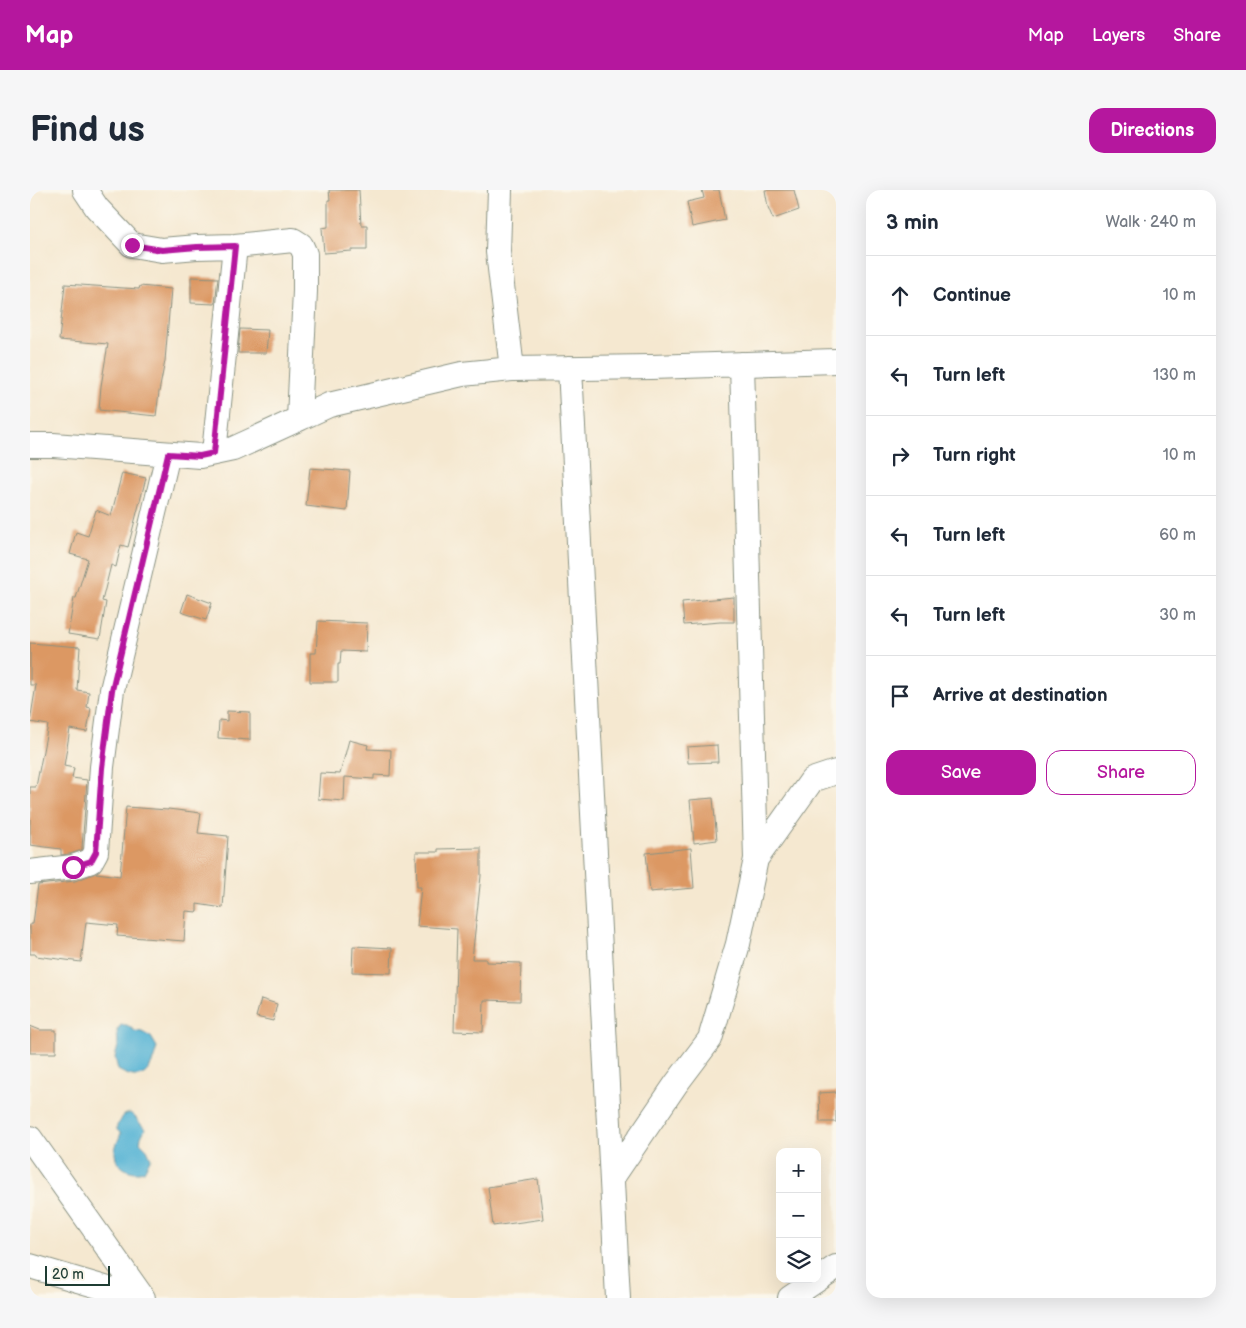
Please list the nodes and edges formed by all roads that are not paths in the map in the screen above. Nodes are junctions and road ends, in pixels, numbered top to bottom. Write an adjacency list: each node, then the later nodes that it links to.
1 (85, 190): 3 (street)
2 (500, 190): 7 (street)
3 (235, 246): 8 (street); 10 (street)
4 (836, 361): 5 (street)
5 (742, 364): 6 (street); 13 (street)
6 (570, 368): 7 (street); 16 (street)
7 (512, 369): 8 (street)
8 (299, 419): 10 (street)
9 (30, 445): 11 (street)
10 (214, 453): 11 (street)
11 (168, 454): 14 (street)
12 (836, 772): 13 (street)
13 (756, 860): 16 (street)
14 (30, 872)
15 (30, 1138): 20 (street)
16 (612, 1178): 21 (street)
17 (30, 1266): 19 (street)
18 (836, 1267): 22 (street)
19 (139, 1298)
20 (143, 1298)
21 (618, 1298)
22 (790, 1298)

